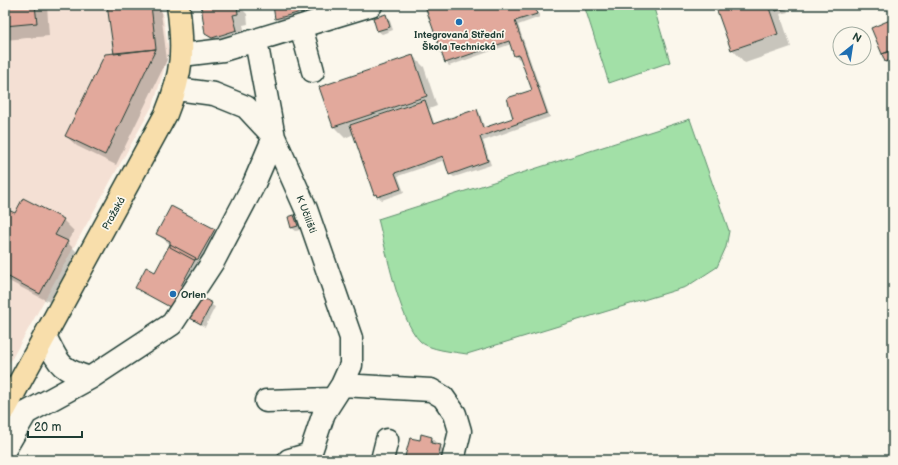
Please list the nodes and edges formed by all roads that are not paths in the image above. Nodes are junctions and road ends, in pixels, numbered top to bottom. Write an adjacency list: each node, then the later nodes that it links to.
1 (178, 5): 5 (main road, Pražská)
2 (371, 5): 3 (street)
3 (301, 27): 4 (street); 6 (street)
4 (256, 41): 5 (street); 8 (street, K Učilišti)
5 (182, 55): 7 (main road, Pražská)
6 (313, 71)
7 (177, 89): 8 (street); 9 (main road, Pražská)
8 (274, 136): 10 (street); 11 (street, K Učilišti)
9 (45, 336): 10 (street); 13 (main road, Pražská)
10 (90, 378): 14 (street)
11 (337, 392): 12 (street); 15 (street, K Učilišti); 17 (street)
12 (266, 401)
13 (5, 409)
14 (5, 449)
15 (309, 457): 16 (street)
16 (289, 460)
17 (452, 460)

